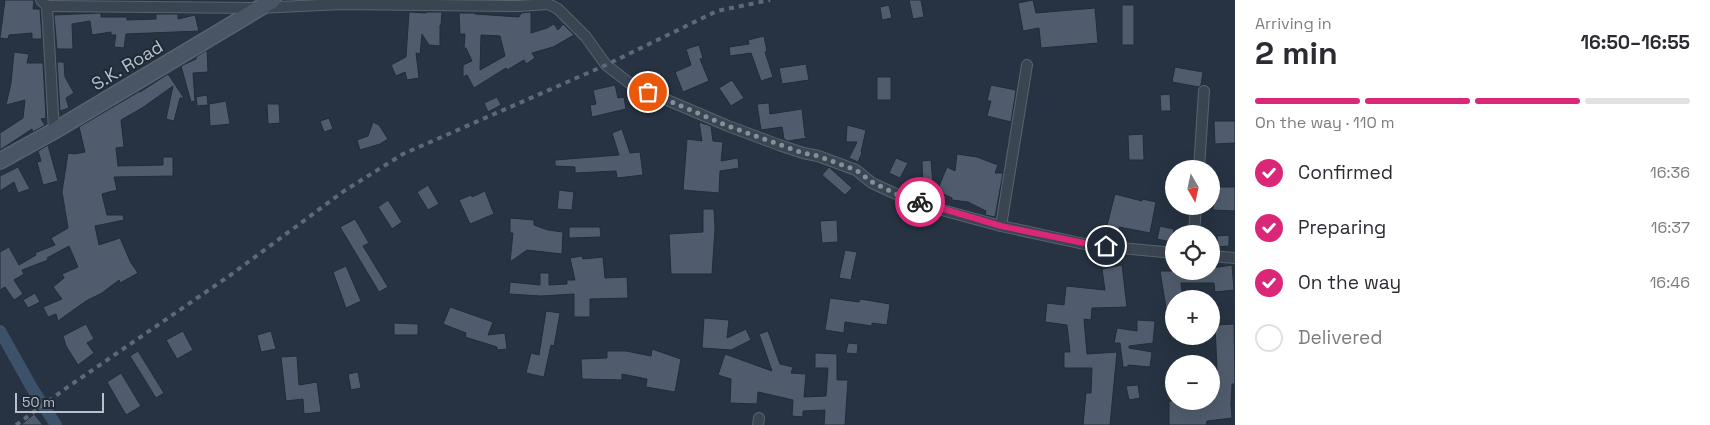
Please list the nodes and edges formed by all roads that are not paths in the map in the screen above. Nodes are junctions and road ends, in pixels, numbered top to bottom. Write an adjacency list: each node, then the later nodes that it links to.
1 (273, 0): 4 (main road, S.K. Road)
2 (551, 2): 4 (street); 10 (street)
3 (44, 3): 4 (street); 7 (street)
4 (259, 8): 7 (main road, S.K. Road)
5 (1027, 65): 10 (street)
6 (1204, 91): 8 (street)
7 (54, 131): 9 (main road, S.K. Road)
8 (1200, 160)
9 (0, 161)
10 (1001, 226): 11 (street)
11 (1165, 251)
12 (1220, 257): 13 (street)
13 (1235, 258)

